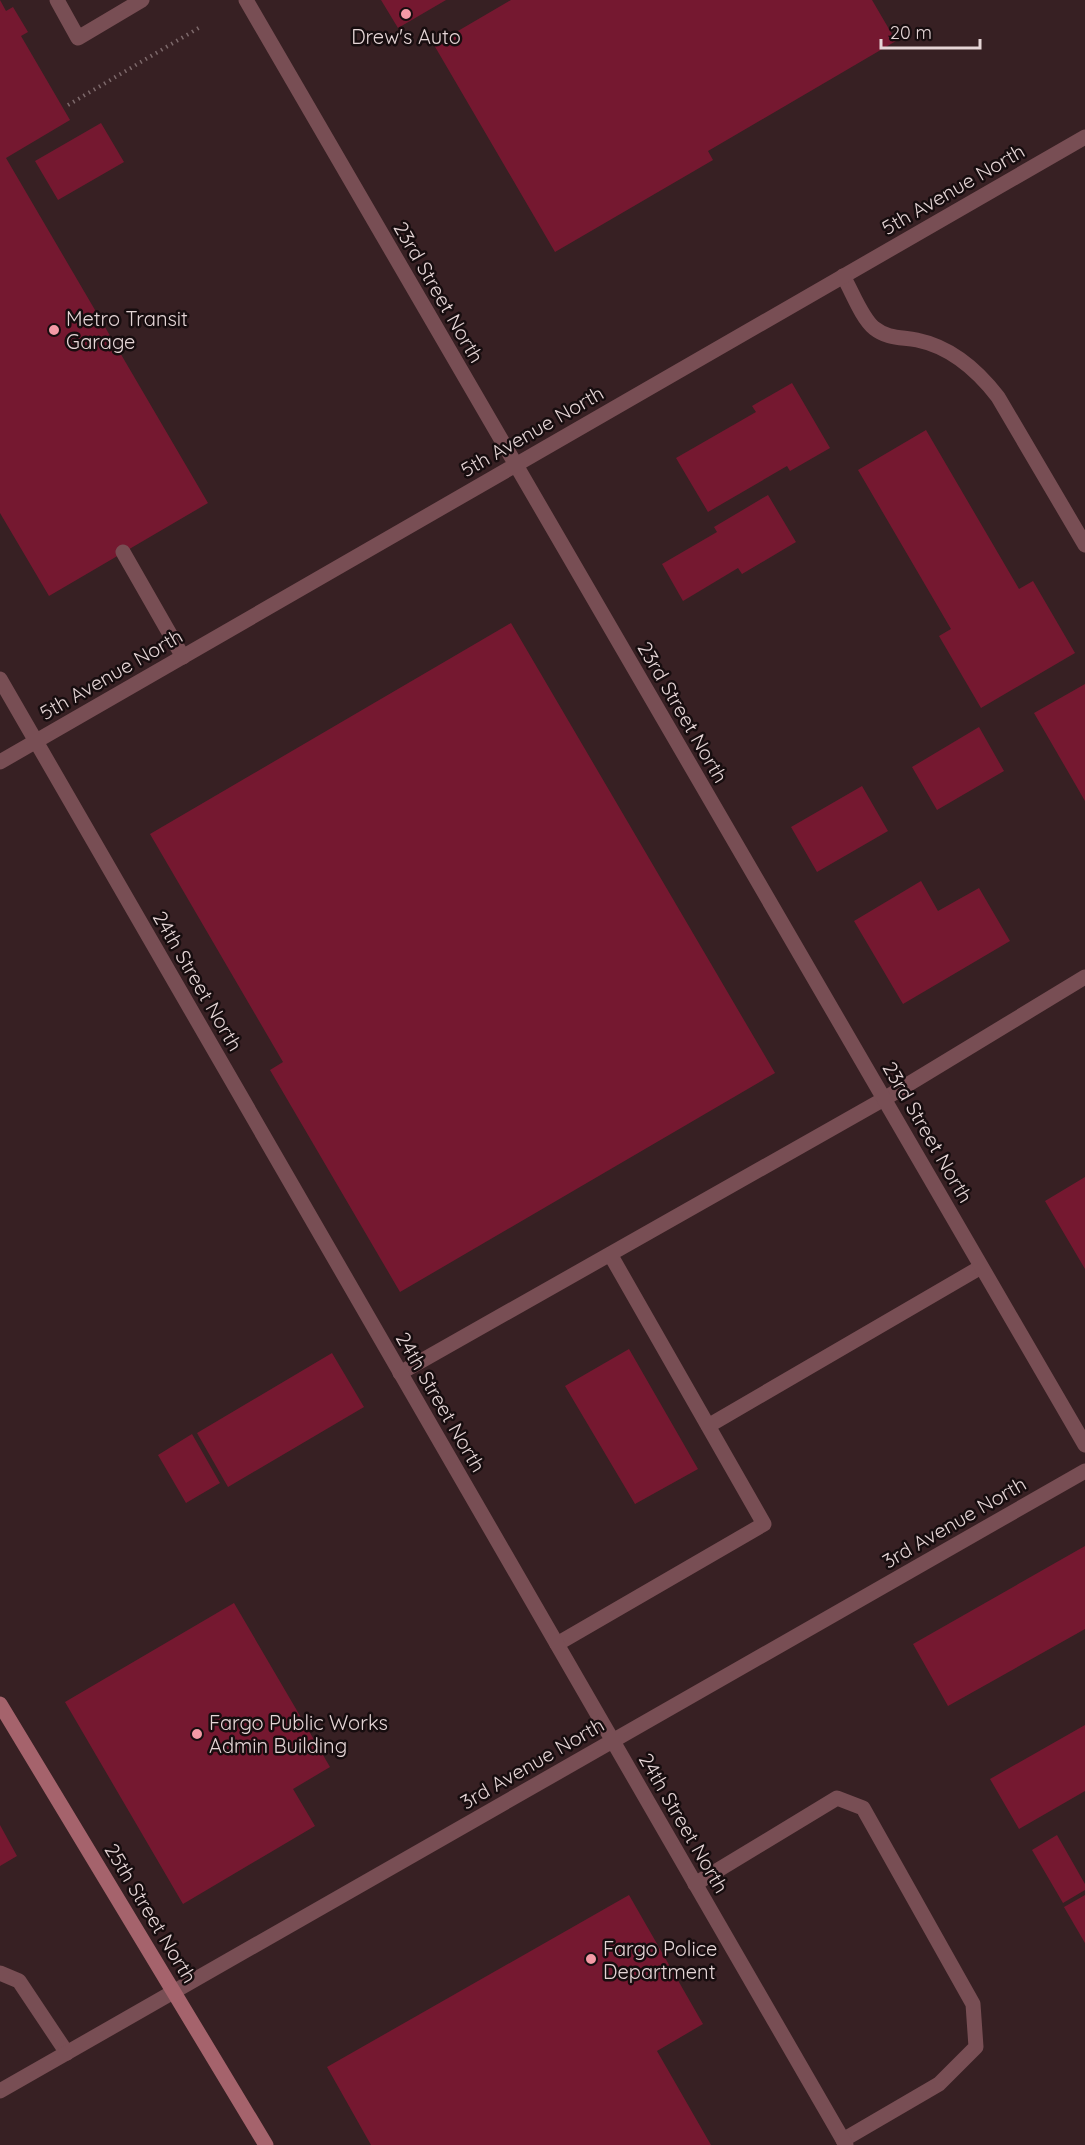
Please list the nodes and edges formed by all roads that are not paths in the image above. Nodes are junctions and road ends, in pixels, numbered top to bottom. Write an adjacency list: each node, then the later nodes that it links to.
1 (57, 0): 2 (street)
2 (142, 0)
3 (246, 0): 6 (street, 23rd Street North)
4 (1085, 137): 5 (street, 5th Avenue North)
5 (843, 276): 6 (street, 5th Avenue North); 7 (street)
6 (515, 465): 9 (street, 5th Avenue North); 14 (street, 23rd Street North)
7 (1085, 545)
8 (123, 552): 9 (street)
9 (183, 657): 11 (street, 5th Avenue North)
10 (0, 679): 11 (street, 24th Street North)
11 (36, 742): 12 (street, 5th Avenue North); 17 (street, 24th Street North)
12 (0, 762)
13 (1085, 977): 14 (street)
14 (884, 1098): 15 (street); 16 (street, 23rd Street North)
15 (610, 1254): 17 (street); 18 (street)
16 (981, 1267): 18 (street); 19 (street, 23rd Street North)
17 (400, 1373): 21 (street, 24th Street North)
18 (708, 1426): 21 (street)
19 (1085, 1445)
20 (1085, 1471): 23 (street, 3rd Avenue North)
21 (557, 1644): 23 (street, 24th Street North)
22 (0, 1704): 26 (main road, 25th Street North)
23 (613, 1742): 24 (street, 24th Street North); 26 (street, 3rd Avenue North)
24 (695, 1884): 29 (street, 24th Street North); 29 (street)
25 (0, 1973): 27 (street)
26 (174, 1992): 27 (street, 3rd Avenue North); 30 (main road, 25th Street North)
27 (67, 2053): 28 (street, 3rd Avenue North)
28 (0, 2091)
29 (844, 2143)
30 (266, 2145)

